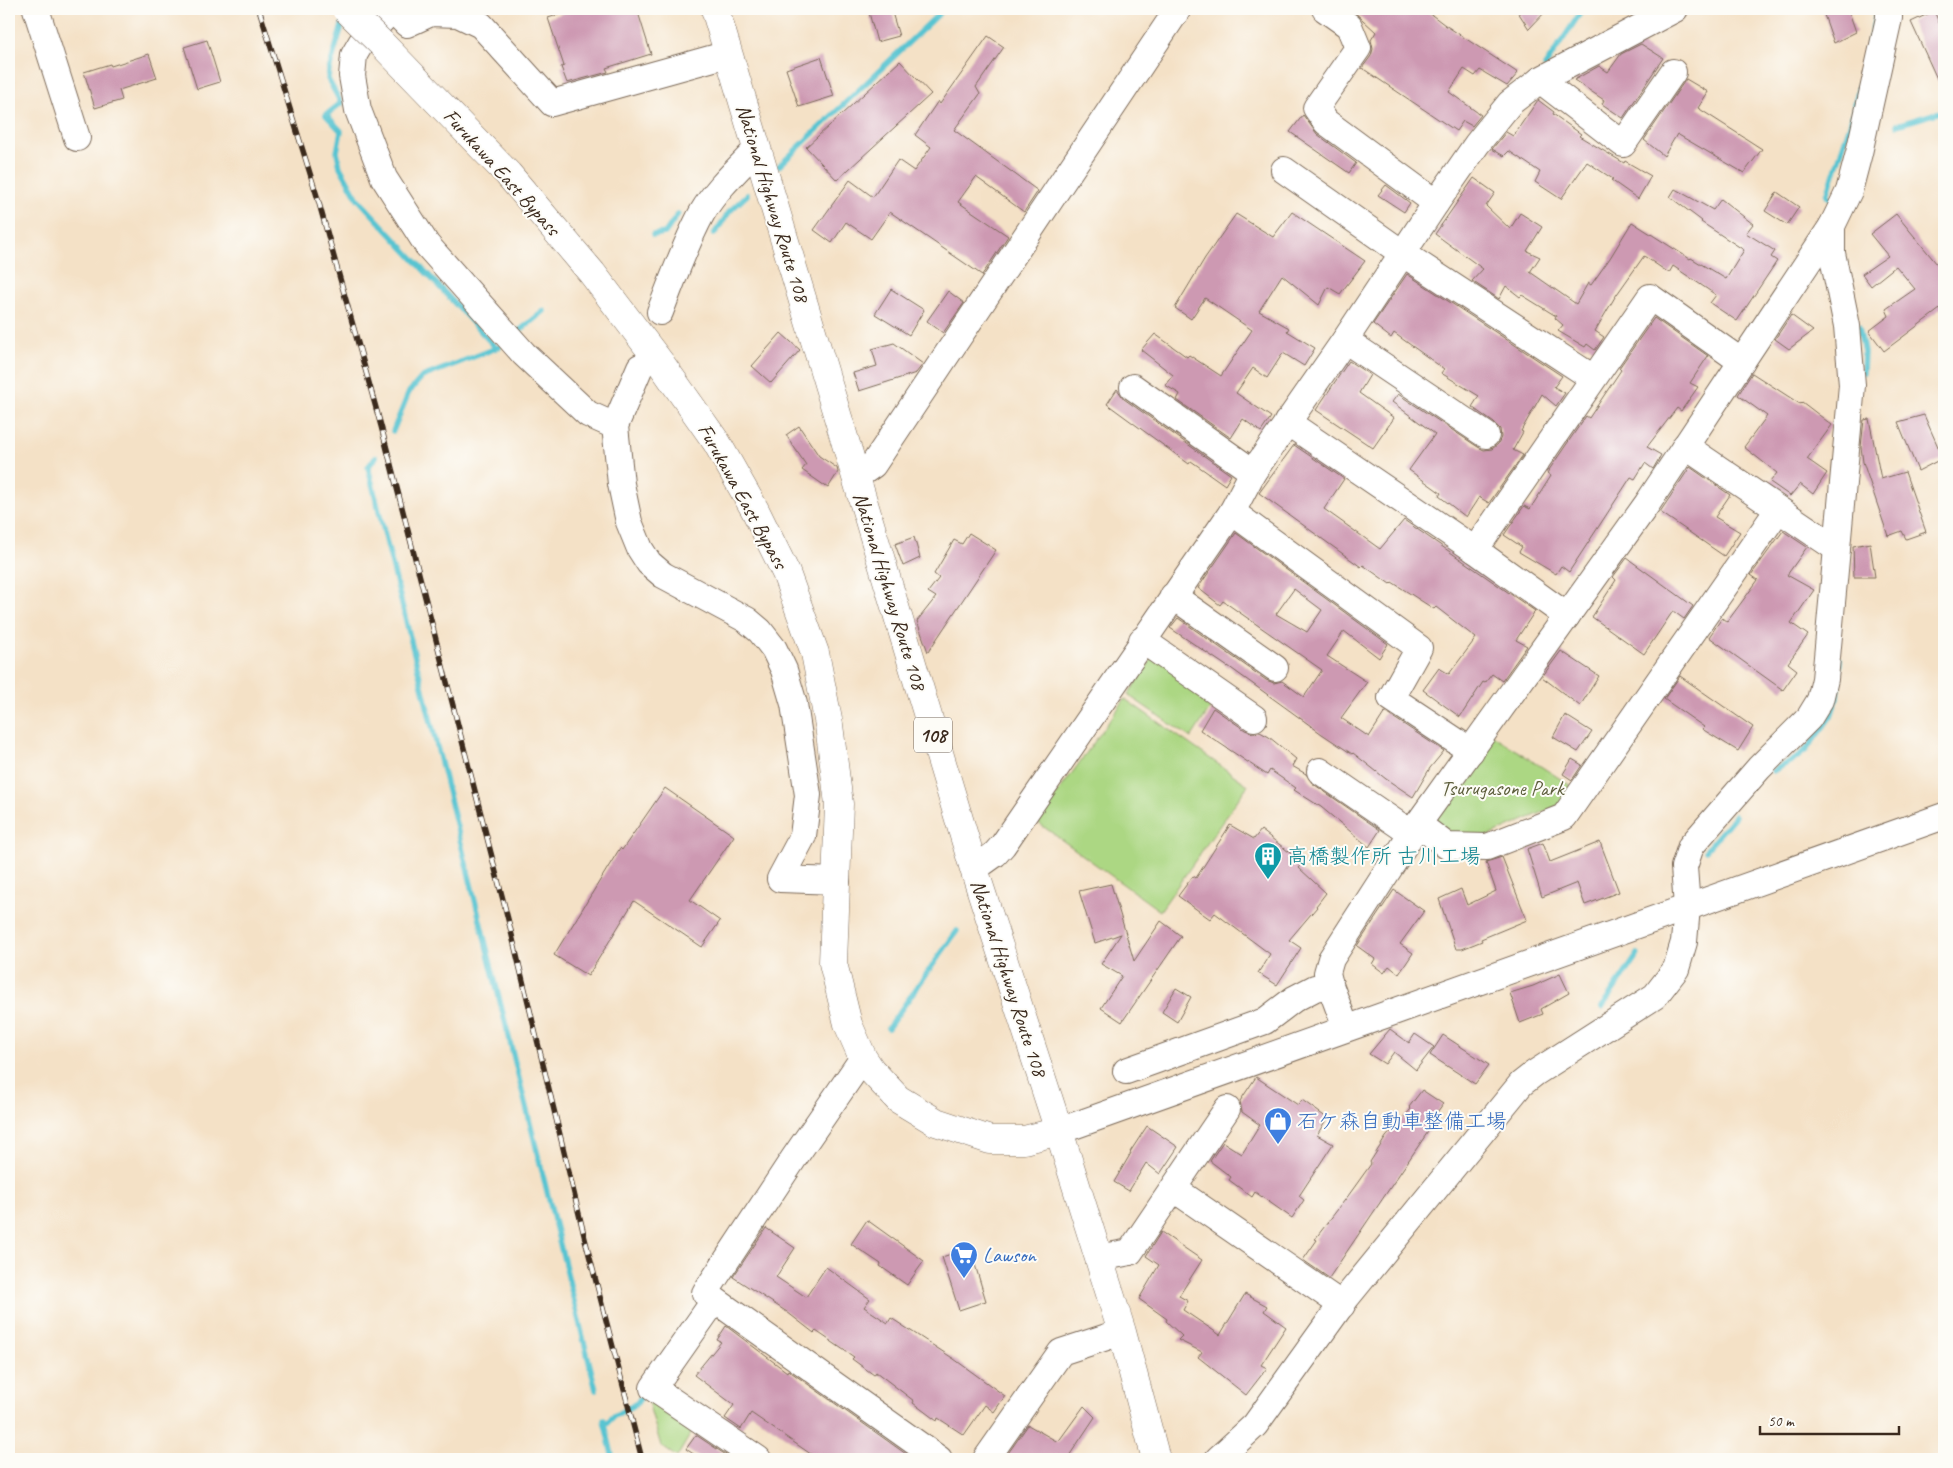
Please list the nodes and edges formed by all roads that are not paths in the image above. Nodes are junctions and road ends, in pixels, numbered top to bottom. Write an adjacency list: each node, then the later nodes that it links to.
1 (36, 9): 12 (street)
2 (346, 9): 44 (highway, Furukawa East Bypass, bridge)
3 (392, 9): 9 (street); 24 (street)
4 (715, 9): 9 (highway, National Highway Route 108 / 108)
5 (1325, 9): 15 (street)
6 (1675, 9): 11 (street)
7 (1889, 9): 16 (street)
8 (1167, 13): 29 (street)
9 (728, 54): 13 (highway, National Highway Route 108 / 108)
10 (1673, 72): 11 (street)
11 (1540, 80): 15 (street)
12 (77, 138)
13 (757, 149): 18 (street); 29 (highway, National Highway Route 108 / 108)
14 (1284, 170): 17 (street)
15 (1436, 202): 17 (street)
16 (1832, 226): 20 (street); 32 (street)
17 (1411, 259): 19 (street); 22 (street)
18 (660, 312)
19 (1353, 345): 25 (street); 26 (street)
20 (1742, 362): 22 (street); 27 (street)
21 (640, 367): 24 (street)
22 (1593, 378): 33 (street)
23 (1132, 387): 28 (street)
24 (615, 426): 44 (street)
25 (1295, 427): 28 (street); 33 (street)
26 (1486, 434)
27 (1685, 446): 30 (street); 35 (street)
28 (1253, 472): 31 (street)
29 (856, 477): 43 (highway, National Highway Route 108 / 108)
30 (1778, 510): 32 (street); 42 (street)
31 (1240, 518): 34 (street); 39 (street)
32 (1837, 549): 45 (street)
33 (1475, 550): 35 (street)
34 (1180, 602): 36 (street); 37 (street)
35 (1567, 616): 39 (street)
36 (1150, 646): 38 (street); 43 (street)
37 (1275, 668)
38 (1254, 718)
39 (1470, 751): 42 (street)
40 (1320, 771): 42 (street)
41 (1944, 816): 45 (street)
42 (1415, 829): 46 (street)
43 (974, 869): 51 (highway, National Highway Route 108 / 108)
44 (837, 880): 48 (highway, Furukawa East Bypass)
45 (1687, 907): 47 (street); 55 (street)
46 (1330, 985): 47 (street); 49 (street)
47 (1346, 1028): 51 (street)
48 (863, 1058): 51 (highway, Furukawa East Bypass); 54 (street)
49 (1126, 1071)
50 (1227, 1109): 52 (street)
51 (1059, 1131): 53 (highway, National Highway Route 108 / 108)
52 (1174, 1188): 53 (street); 55 (street)
53 (1099, 1258): 56 (highway, National Highway Route 108 / 108)
54 (714, 1301): 57 (street); 58 (street)
55 (1342, 1305): 61 (street)
56 (1122, 1332): 59 (street); 60 (highway, National Highway Route 108 / 108)
57 (758, 1459)
58 (939, 1459)
59 (986, 1459)
60 (1156, 1459)
61 (1218, 1459)

